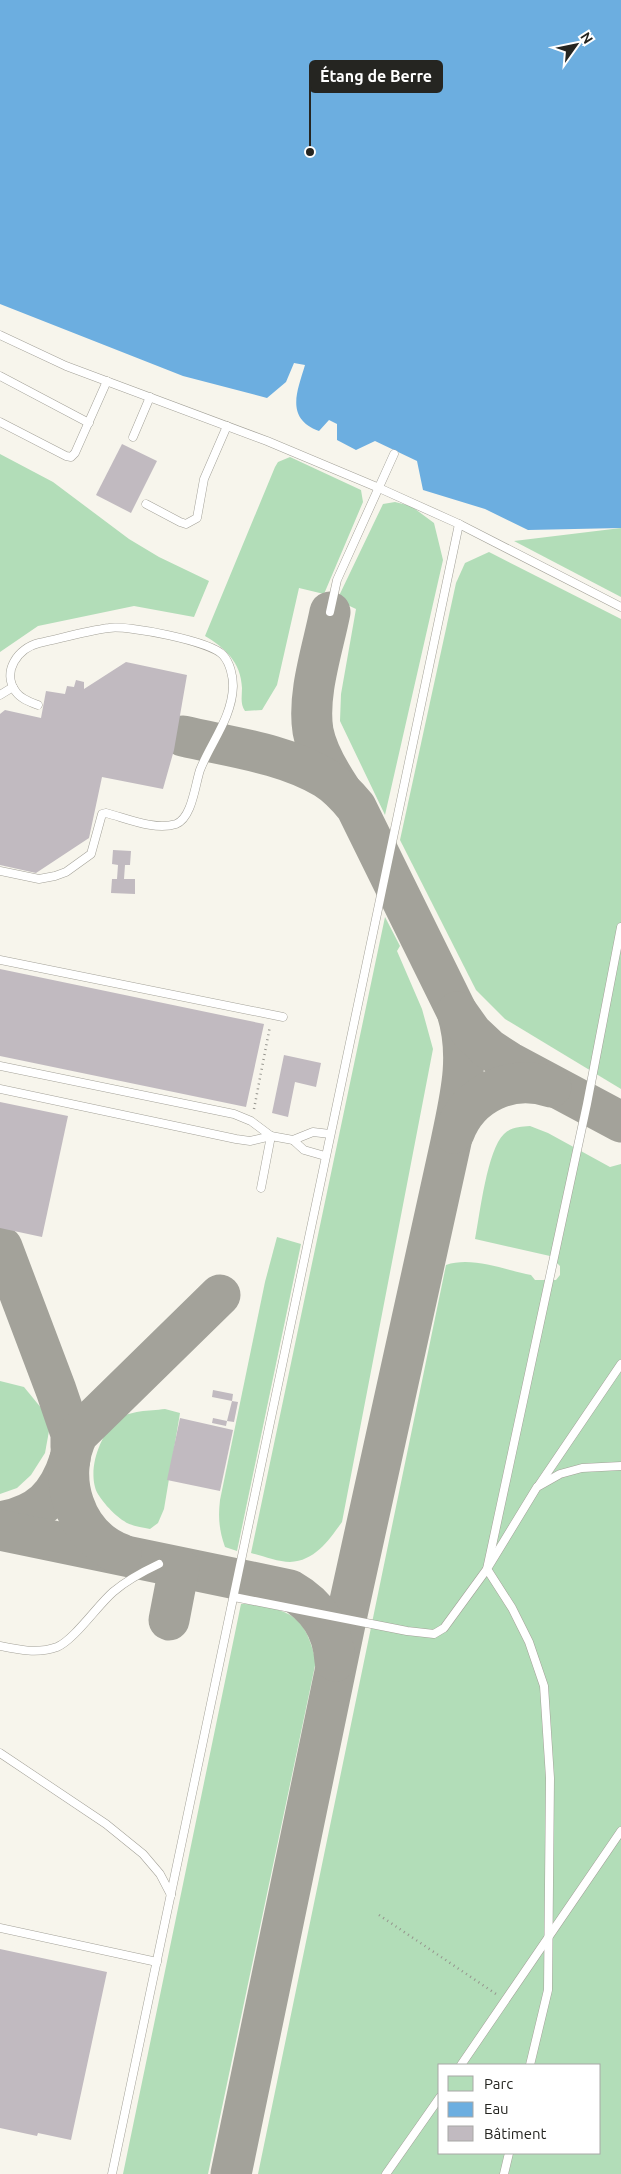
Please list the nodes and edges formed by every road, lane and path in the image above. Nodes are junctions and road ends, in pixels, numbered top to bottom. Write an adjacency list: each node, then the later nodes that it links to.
1 (0, 335): 3 (lane)
2 (0, 376): 6 (lane)
3 (107, 381): 4 (lane); 6 (lane)
4 (150, 397): 7 (lane); 8 (lane)
5 (0, 422): 6 (lane)
6 (89, 423)
7 (227, 426): 10 (lane); 11 (lane)
8 (133, 437)
9 (394, 454): 10 (lane)
10 (379, 488): 12 (lane); 14 (lane)
11 (146, 504)
12 (458, 524): 13 (lane); 26 (lane)
13 (621, 606)
14 (330, 612)
15 (13, 687): 16 (lane); 17 (lane); 18 (lane)
16 (0, 695)
17 (38, 705)
18 (0, 871)
19 (621, 927): 35 (lane)
20 (0, 960): 21 (lane)
21 (272, 1015): 22 (lane); 25 (path)
22 (283, 1018)
23 (0, 1066): 25 (lane)
24 (0, 1089): 27 (lane)
25 (251, 1120): 27 (lane)
26 (330, 1134): 28 (lane); 29 (lane)
27 (271, 1136): 28 (lane); 30 (lane)
28 (293, 1140): 29 (lane)
29 (325, 1156): 36 (lane)
30 (261, 1188)
31 (621, 1364): 33 (lane)
32 (621, 1466): 33 (lane)
33 (538, 1487): 35 (lane)
34 (159, 1564): 37 (lane)
35 (487, 1569): 36 (lane); 43 (lane)
36 (234, 1597): 40 (lane)
37 (0, 1646)
38 (0, 1753): 40 (lane)
39 (621, 1831): 43 (lane)
40 (171, 1895): 44 (lane)
41 (379, 1916): 45 (path)
42 (0, 1928): 44 (lane)
43 (548, 1938): 45 (lane); 47 (lane)
44 (157, 1962): 50 (lane)
45 (506, 2001): 46 (lane)
46 (462, 2064)
47 (530, 2064)
48 (438, 2100): 51 (lane)
49 (509, 2154): 52 (lane)
50 (112, 2174)
51 (386, 2174)
52 (504, 2174)

